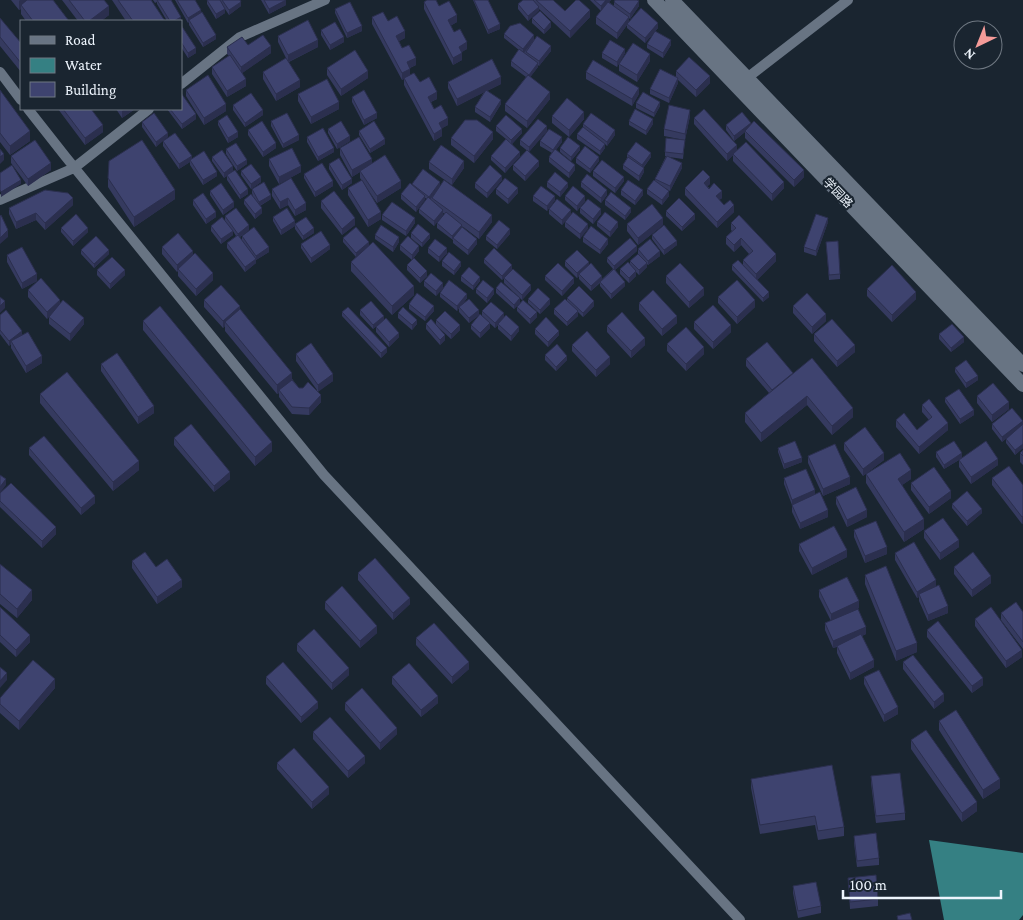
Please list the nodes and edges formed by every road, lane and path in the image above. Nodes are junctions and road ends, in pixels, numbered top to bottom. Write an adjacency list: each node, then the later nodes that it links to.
1 (325, 0): 7 (street)
2 (654, 0): 14 (main road, 学园路)
3 (672, 0): 6 (main road)
4 (848, 0): 6 (street)
5 (0, 72): 8 (street)
6 (747, 78): 13 (main road)
7 (182, 83)
8 (20, 99)
9 (29, 110): 11 (street)
10 (148, 110): 11 (street)
11 (74, 168): 12 (street); 15 (street)
12 (0, 200)
13 (1023, 366)
14 (1023, 385)
15 (740, 920)

